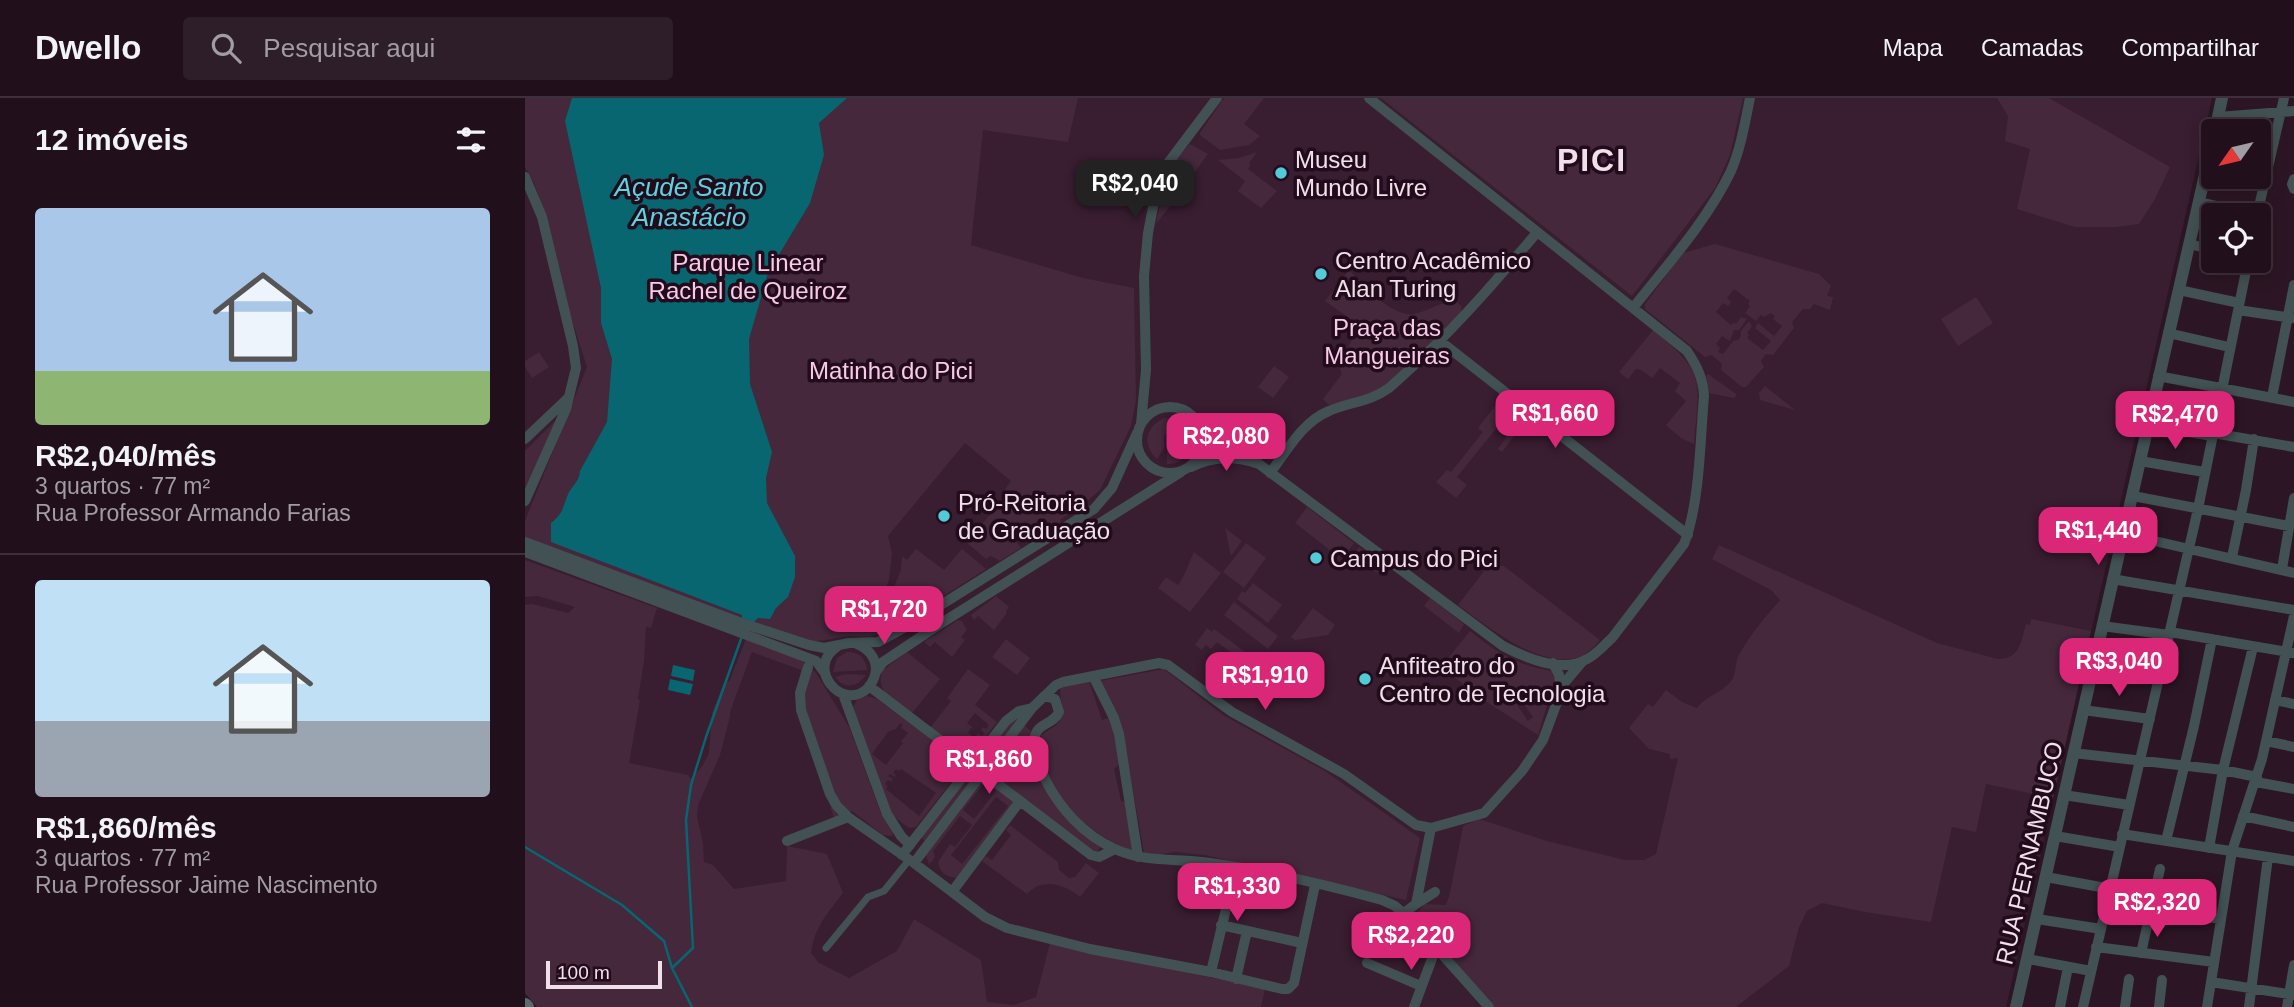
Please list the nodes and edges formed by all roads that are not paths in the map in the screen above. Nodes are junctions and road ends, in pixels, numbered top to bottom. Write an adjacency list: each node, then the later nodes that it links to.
1 (1217, 98): 34 (street)
2 (1369, 98): 23 (street)
3 (1751, 98): 23 (street)
4 (2222, 98): 8 (street, RUA PERNAMBUCO)
5 (2284, 98): 7 (street)
6 (2294, 111): 7 (street)
7 (2281, 112): 8 (street); 9 (street)
8 (2218, 117)
9 (2271, 146)
10 (525, 177): 30 (street)
11 (2294, 179): 12 (street)
12 (2294, 188)
13 (2202, 189): 14 (street, RUA PERNAMBUCO)
14 (2198, 202): 15 (street); 17 (street, RUA PERNAMBUCO)
15 (2202, 203)
16 (1534, 236): 26 (street)
17 (2189, 244): 18 (street); 21 (street, RUA PERNAMBUCO)
18 (2201, 247)
19 (2245, 273): 22 (street)
20 (2294, 285): 24 (street)
21 (2179, 290): 22 (street); 25 (street, RUA PERNAMBUCO)
22 (2238, 306): 24 (street); 27 (street)
23 (1633, 308): 51 (street)
24 (2291, 318): 31 (street)
25 (2168, 333): 27 (street); 28 (street, RUA PERNAMBUCO)
26 (1440, 341): 43 (street); 51 (street)
27 (2229, 347): 29 (street)
28 (2158, 376): 29 (street); 33 (street, RUA PERNAMBUCO)
29 (2221, 389): 31 (street); 35 (street)
30 (568, 397): 36 (street); 46 (street)
31 (2272, 397): 32 (street)
32 (2294, 402)
33 (2148, 425): 35 (street); 39 (street, RUA PERNAMBUCO)
34 (1139, 428): 40 (street); 41 (street); 61 (street)
35 (2213, 434): 37 (street); 42 (street)
36 (525, 439)
37 (2254, 439): 38 (street); 48 (street)
38 (2294, 447)
39 (2140, 461): 42 (street); 44 (street, RUA PERNAMBUCO)
40 (1191, 467): 41 (street); 43 (street)
41 (1181, 472): 63 (street)
42 (2204, 472): 47 (street)
43 (1269, 473): 74 (street)
44 (2133, 496): 47 (street); 50 (street, RUA PERNAMBUCO)
45 (2294, 498): 49 (street)
46 (525, 501)
47 (2198, 509): 48 (street); 53 (street)
48 (2240, 516): 49 (street); 55 (street)
49 (2289, 526): 56 (street)
50 (2124, 534): 53 (street); 58 (street, RUA PERNAMBUCO)
51 (1688, 535): 73 (street)
52 (525, 542): 65 (street)
53 (2189, 547): 55 (street); 59 (street)
54 (525, 552): 65 (street)
55 (2232, 558): 56 (street)
56 (2283, 569): 57 (street)
57 (2294, 573)
58 (2112, 579): 59 (street); 64 (street, RUA PERNAMBUCO)
59 (2179, 591): 60 (street); 67 (street)
60 (2294, 610)
61 (931, 611): 63 (street); 69 (street)
62 (2294, 616): 72 (street)
63 (940, 624): 77 (street)
64 (2102, 626): 67 (street); 75 (street, RUA PERNAMBUCO)
65 (738, 627): 66 (street)
66 (751, 631): 70 (street); 78 (street)
67 (2170, 633): 68 (street); 80 (street)
68 (2212, 639): 71 (street); 96 (street)
69 (856, 644): 70 (street); 77 (street)
70 (841, 645): 78 (street)
71 (2253, 647): 72 (street); 97 (street)
72 (2290, 653): 85 (street)
73 (1582, 662): 74 (street); 82 (street)
74 (1553, 663): 82 (street)
75 (2092, 666): 80 (street); 88 (street, RUA PERNAMBUCO)
76 (809, 667): 105 (street)
77 (876, 672): 81 (street)
78 (825, 673): 83 (street)
79 (1093, 676): 84 (street); 107 (street); 117 (street)
80 (2159, 678): 89 (street)
81 (869, 686): 83 (street); 95 (street)
82 (1558, 691): 107 (street)
83 (843, 694): 112 (street)
84 (1044, 696): 87 (street); 90 (street)
85 (2276, 700): 86 (street); 91 (street)
86 (2294, 704)
87 (1032, 708): 90 (street); 95 (street); 98 (street)
88 (2083, 710): 89 (street); 93 (street, RUA PERNAMBUCO)
89 (2150, 719): 94 (street)
90 (1043, 726): 115 (street)
91 (2266, 741): 92 (street); 99 (street)
92 (2294, 747)
93 (2073, 753): 94 (street); 101 (street, RUA PERNAMBUCO)
94 (2140, 761): 96 (street); 103 (street)
95 (973, 764): 98 (street); 112 (street)
96 (2183, 766): 97 (street); 111 (street)
97 (2223, 770): 99 (street); 114 (street)
98 (982, 772): 102 (street); 119 (street)
99 (2256, 780): 100 (street); 104 (street)
100 (2294, 789)
101 (2064, 795): 103 (street); 109 (street, RUA PERNAMBUCO)
102 (1020, 801): 115 (street); 126 (street)
103 (2129, 804): 108 (street)
104 (2243, 816): 106 (street); 116 (street)
105 (848, 817): 110 (street); 119 (street)
106 (2294, 827)
107 (1431, 828): 128 (street)
108 (2122, 834): 111 (street); 113 (street)
109 (2055, 836): 113 (street); 123 (street, RUA PERNAMBUCO)
110 (787, 841)
111 (2166, 841): 114 (street)
112 (910, 845): 119 (street)
113 (2120, 847): 125 (street)
114 (2209, 848): 116 (street)
115 (1115, 849): 117 (street)
116 (2232, 851): 118 (street); 132 (street)
117 (1138, 857): 121 (street)
118 (2269, 858): 120 (street); 153 (street)
119 (909, 859): 126 (street); 138 (street)
120 (2294, 862)
121 (1236, 867): 124 (street); 133 (street)
122 (2159, 869): 129 (street)
123 (2046, 877): 125 (street); 131 (street, RUA PERNAMBUCO)
124 (1315, 885): 130 (street); 136 (street)
125 (2111, 889): 134 (street)
126 (952, 892): 147 (street)
127 (1435, 892): 128 (street)
128 (1416, 904): 130 (street)
129 (2151, 910): 132 (street); 140 (street)
130 (1404, 914): 139 (street)
131 (2037, 919): 134 (street); 141 (street, RUA PERNAMBUCO)
132 (2221, 919): 142 (street)
133 (1221, 925): 135 (street); 147 (street)
134 (2101, 929): 137 (street)
135 (1247, 931): 136 (street); 148 (street)
136 (1302, 943): 148 (street)
137 (2096, 947): 140 (street); 146 (street)
138 (826, 948)
139 (1436, 948): 152 (street); 156 (street)
140 (2141, 953): 142 (street)
141 (2028, 959): 145 (street); 157 (street, RUA PERNAMBUCO)
142 (2214, 962): 151 (street)
143 (1367, 963): 152 (street)
144 (2294, 965): 154 (street)
145 (2068, 967): 146 (street); 158 (street)
146 (2091, 971): 159 (street)
147 (1210, 972): 148 (street)
148 (1236, 979)
149 (2129, 979): 160 (street)
150 (2162, 980): 161 (street)
151 (2211, 982): 153 (street); 162 (street)
152 (1422, 986): 155 (street)
153 (2251, 988): 154 (street); 163 (street)
154 (2291, 995): 164 (street)
155 (1414, 1007)
156 (1489, 1007)
157 (2016, 1007)
158 (2060, 1007)
159 (2083, 1007)
160 (2125, 1007)
161 (2159, 1007)
162 (2207, 1007)
163 (2249, 1007)
164 (2287, 1007)

